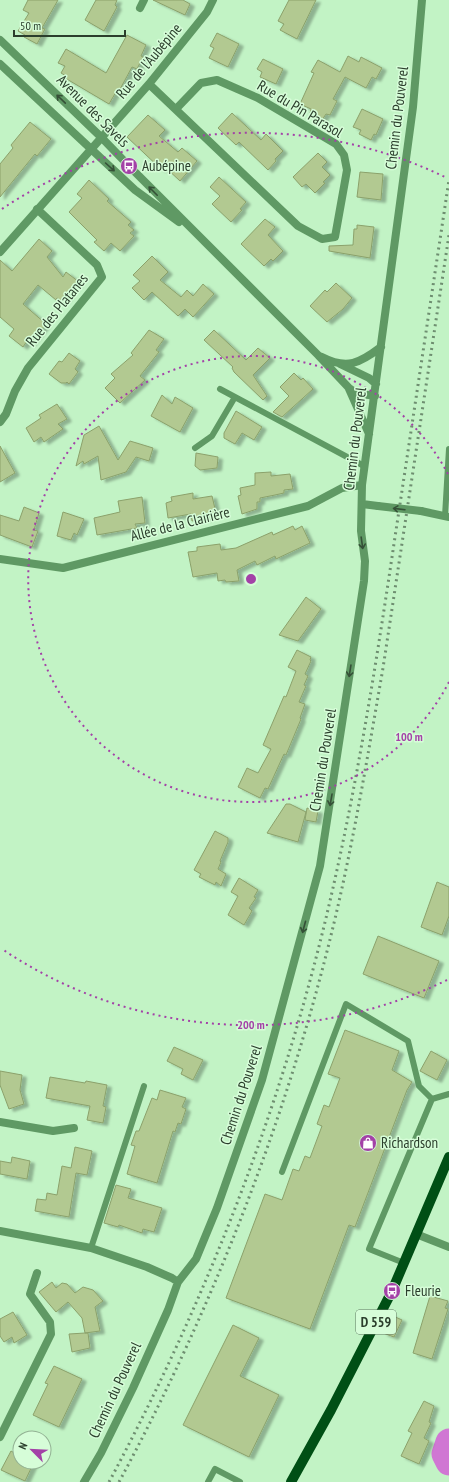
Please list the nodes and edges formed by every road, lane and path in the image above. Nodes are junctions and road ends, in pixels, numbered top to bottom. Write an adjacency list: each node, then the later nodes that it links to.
1 (144, 0): 4 (street)
2 (213, 0): 7 (street, Rue de l'Aubépine)
3 (422, 0): 14 (street, Chemin du Pouverel)
4 (140, 8)
5 (0, 40): 9 (street, Avenue des Savels, one-way to 5)
6 (0, 64): 10 (street, Avenue des Savels)
7 (149, 84): 8 (street, Rue du Pin Parasol); 9 (street, Rue de l'Aubépine)
8 (176, 109): 8 (street, Rue du Pin Parasol)
9 (101, 137): 10 (street, Rue de l'Aubépine); 12 (street, Avenue des Savels, one-way to 9)
10 (90, 149): 11 (street, Rue de l'Aubépine); 12 (street, Avenue des Savels, one-way to 12)
11 (38, 209): 13 (street, Rue de l'Aubépine); 22 (street, Rue des Platanes)
12 (200, 238): 15 (street, Avenue des Savels)
13 (0, 252)
14 (381, 347): 16 (street, Avenue des Savels); 17 (street, Chemin du Pouverel)
15 (318, 355): 16 (street, Avenue des Savels); 18 (street, Avenue des Savels)
16 (340, 364): 17 (street, Avenue des Savels)
17 (376, 384): 20 (street, Chemin du Pouverel)
18 (349, 388): 20 (street, Avenue des Savels); 23 (street, Avenue des Savels)
19 (220, 389): 21 (lane)
20 (375, 396): 23 (street, Chemin du Pouverel)
21 (235, 397): 24 (lane); 26 (lane)
22 (0, 422)
23 (369, 434): 26 (street, Chemin du Pouverel)
24 (195, 448)
25 (449, 449): 29 (lane)
26 (364, 466): 27 (street, Chemin du Pouverel)
27 (362, 485): 28 (street, Chemin du Pouverel); 30 (street, Allée de la Clairière)
28 (362, 504): 29 (street, one-way to 28, bridge); 44 (street, Chemin du Pouverel, one-way to 44)
29 (447, 516)
30 (0, 559)
31 (144, 1086): 41 (lane)
32 (449, 1094): 33 (lane)
33 (432, 1099): 37 (lane); 42 (lane)
34 (0, 1122): 35 (street)
35 (74, 1128)
36 (449, 1157): 39 (main road, D 559)
37 (282, 1172)
38 (0, 1231): 41 (street)
39 (416, 1234): 40 (street); 42 (main road, D 559)
40 (449, 1247)
41 (91, 1248): 44 (street)
42 (404, 1263): 49 (main road, D 559)
43 (37, 1273): 45 (street)
44 (178, 1282): 46 (street, Chemin du Pouverel)
45 (0, 1437)
46 (84, 1482)
47 (208, 1482): 48 (lane)
48 (240, 1482)
49 (291, 1482)

